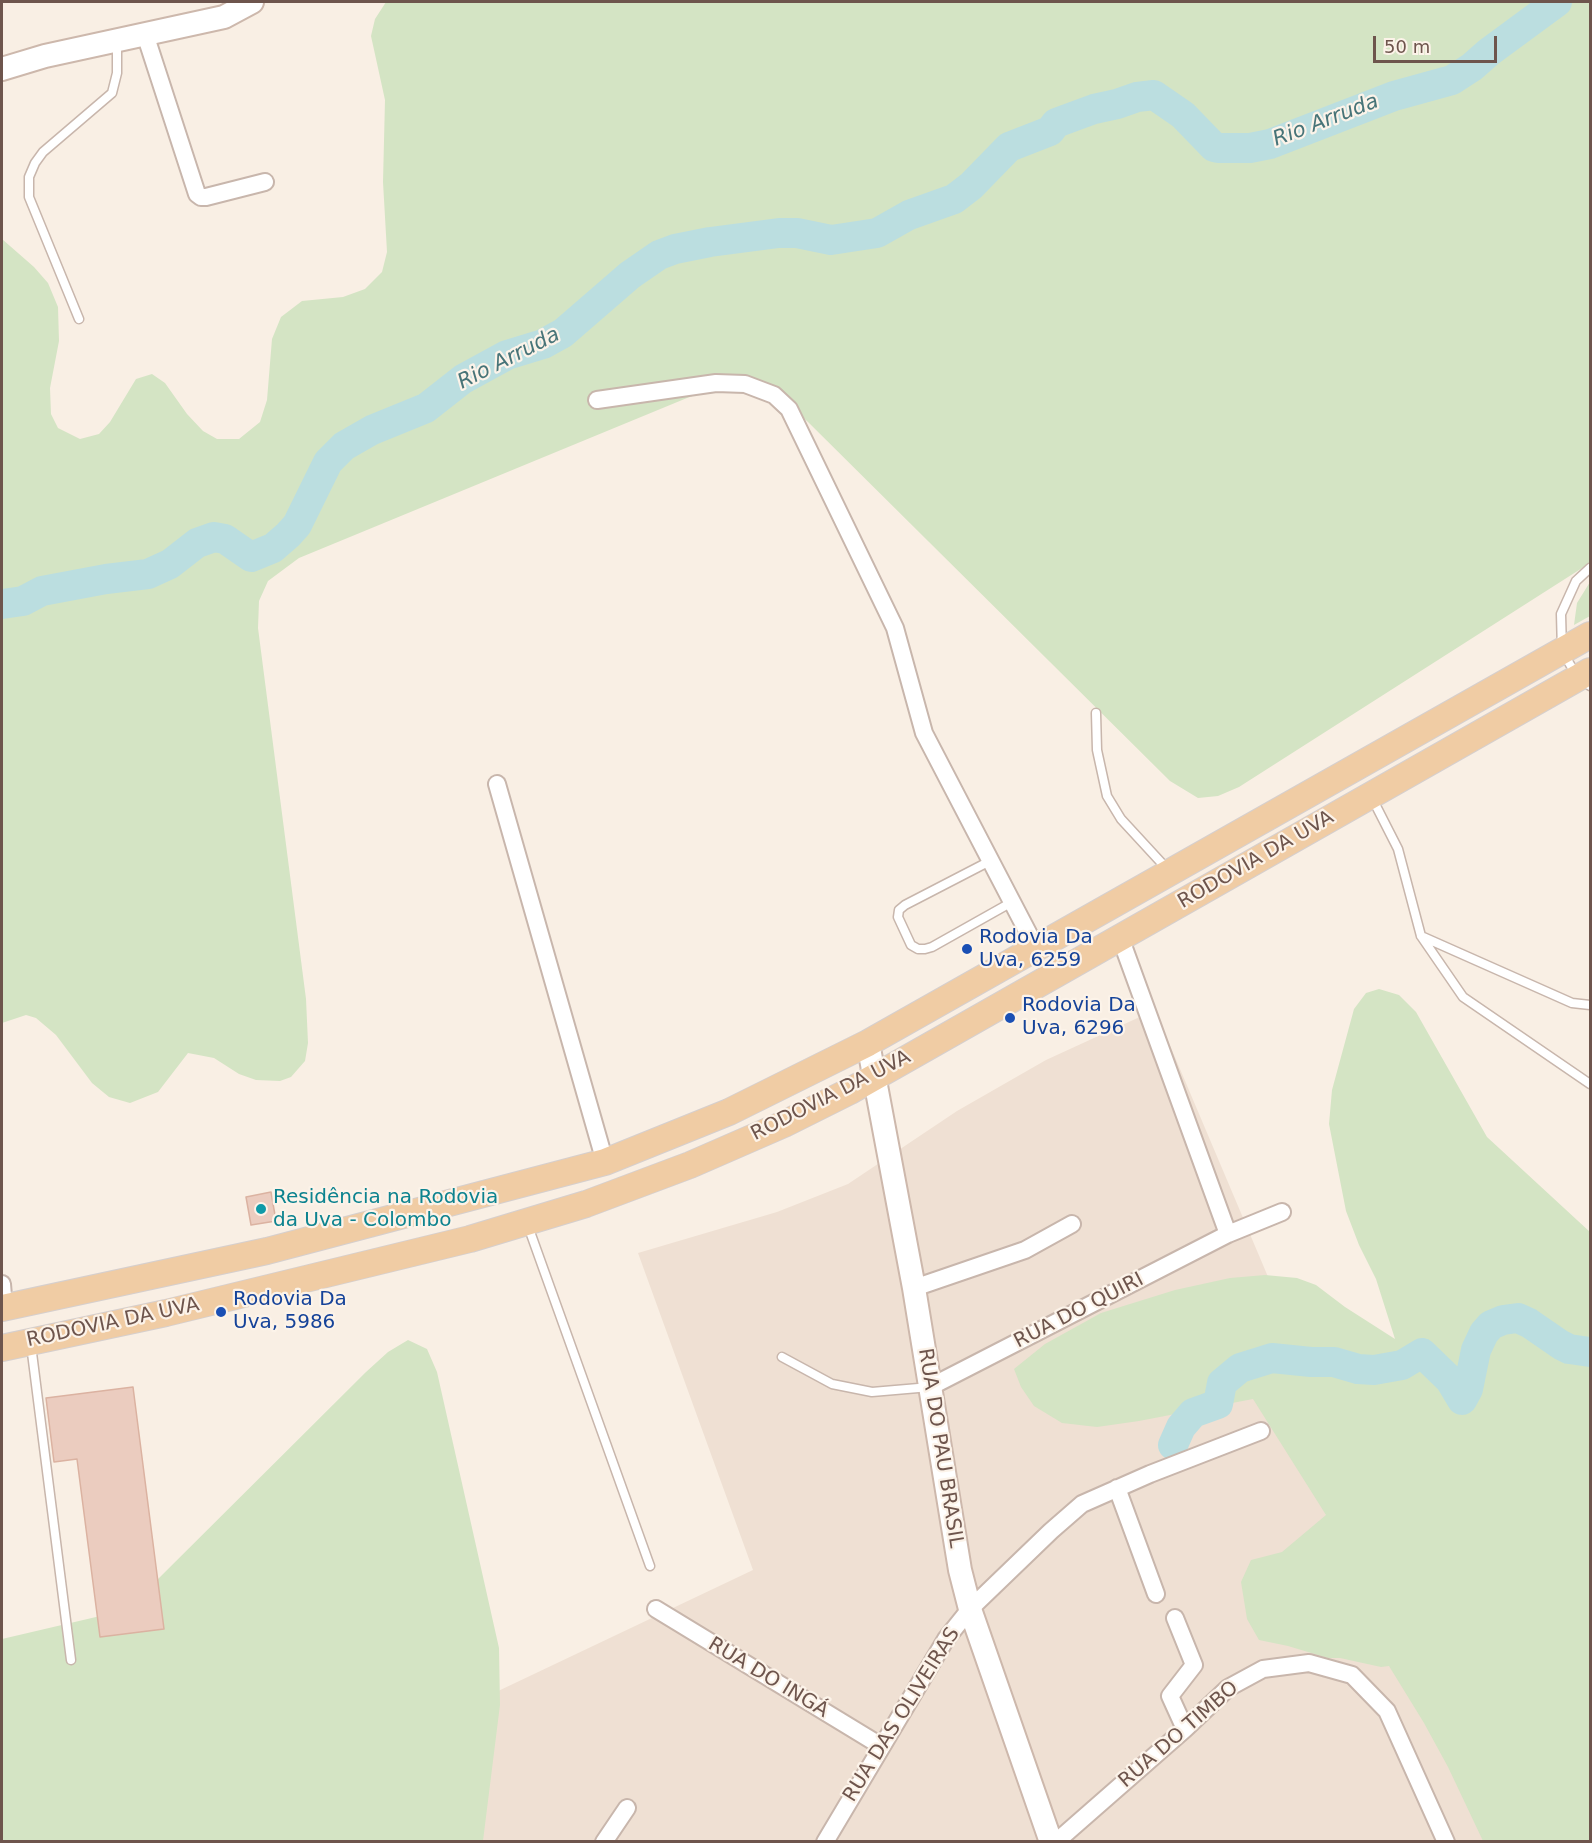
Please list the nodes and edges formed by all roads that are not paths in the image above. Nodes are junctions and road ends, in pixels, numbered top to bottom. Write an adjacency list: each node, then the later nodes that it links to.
1 (252, 2): 2 (street)
2 (146, 34): 3 (street); 5 (street)
3 (117, 40): 4 (street); 6 (lane)
4 (2, 69)
5 (265, 182)
6 (79, 319)
7 (597, 400): 15 (street)
8 (1590, 568): 10 (lane)
9 (1590, 634): 10 (main road, RODOVIA DA UVA)
10 (1562, 651): 11 (lane); 16 (main road, RODOVIA DA UVA)
11 (1586, 678): 14 (main road, RODOVIA DA UVA)
12 (1096, 713): 16 (lane)
13 (497, 784): 25 (street)
14 (1370, 795): 18 (lane); 19 (main road, RODOVIA DA UVA)
15 (990, 861): 17 (street); 17 (lane)
16 (1170, 872): 20 (main road, RODOVIA DA UVA)
17 (1012, 902): 20 (street)
18 (1420, 936): 21 (lane); 24 (lane)
19 (1120, 937): 23 (main road, RODOVIA DA UVA); 29 (street)
20 (1036, 948): 22 (main road, RODOVIA DA UVA)
21 (1590, 1005)
22 (868, 1043): 23 (street, RUA DO PAU BRASIL); 25 (main road, RODOVIA DA UVA)
23 (875, 1075): 27 (main road, RODOVIA DA UVA); 30 (street, RUA DO PAU BRASIL)
24 (1590, 1084)
25 (604, 1162): 31 (main road, RODOVIA DA UVA)
26 (1282, 1212): 29 (street, RUA DO QUIRI)
27 (527, 1222): 32 (main road, RODOVIA DA UVA); 38 (lane)
28 (1072, 1224): 30 (street)
29 (1228, 1234): 35 (street, RUA DO QUIRI)
30 (914, 1288): 35 (street, RUA DO PAU BRASIL)
31 (2, 1300)
32 (30, 1342): 33 (main road, RODOVIA DA UVA); 43 (lane)
33 (2, 1348)
34 (782, 1357): 35 (lane)
35 (930, 1387): 41 (street, RUA DO PAU BRASIL)
36 (1261, 1431): 37 (street, RUA DAS OLIVEIRAS)
37 (1117, 1488): 39 (street); 41 (street, RUA DAS OLIVEIRAS)
38 (650, 1566)
39 (1156, 1594)
40 (656, 1609): 45 (street, RUA DO INGÁ)
41 (970, 1609): 45 (street, RUA DAS OLIVEIRAS); 49 (street, RUA DO PAU BRASIL)
42 (1175, 1618): 44 (street)
43 (71, 1660)
44 (1185, 1729): 49 (street, RUA DO TIMBO); 50 (street, RUA DO TIMBO)
45 (881, 1746): 48 (street, RUA DAS OLIVEIRAS)
46 (627, 1808): 47 (street)
47 (604, 1842)
48 (825, 1842)
49 (1054, 1842)
50 (1446, 1842)

